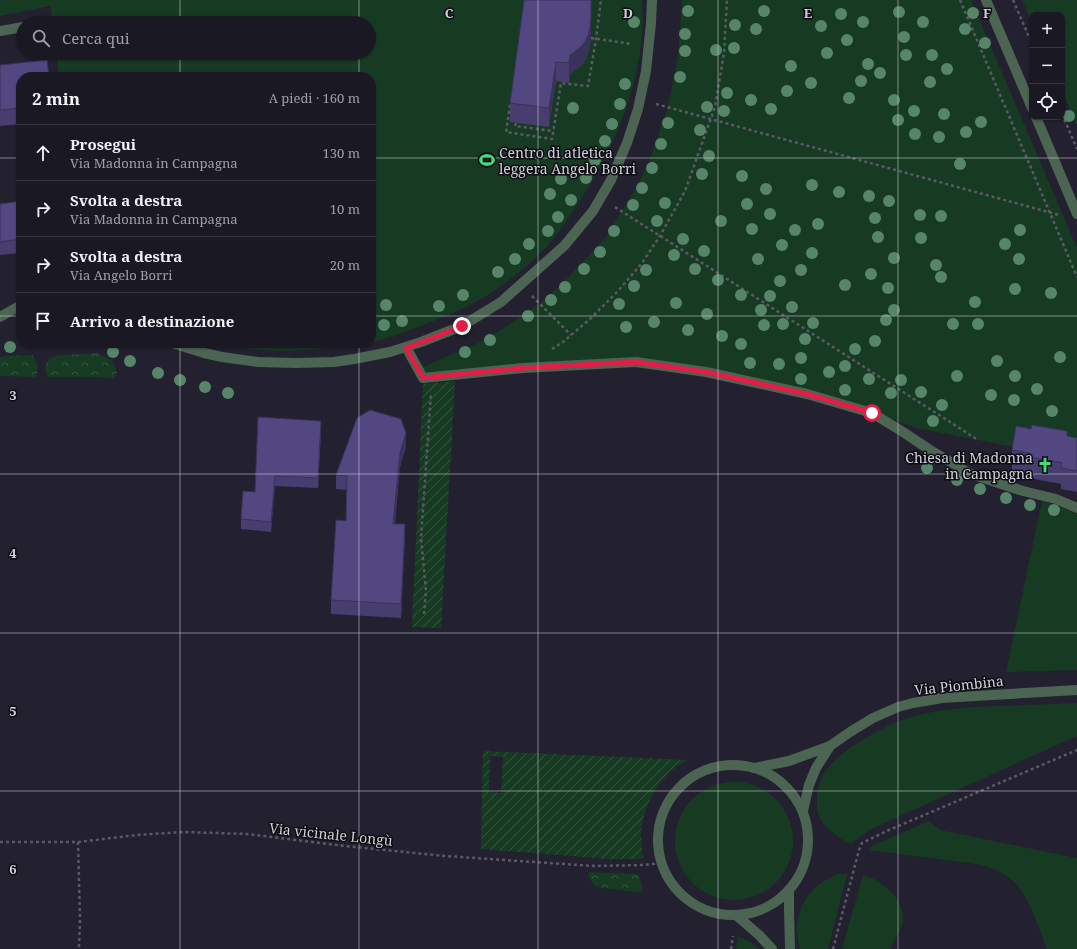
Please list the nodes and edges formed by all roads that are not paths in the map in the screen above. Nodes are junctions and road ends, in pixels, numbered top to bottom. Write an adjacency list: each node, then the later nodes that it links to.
1 (652, 0): 11 (street)
2 (986, 0): 5 (street)
3 (16, 28): 4 (street)
4 (0, 31)
5 (1029, 101)
6 (1037, 120): 7 (street)
7 (1077, 214)
8 (16, 308): 9 (street)
9 (0, 317)
10 (188, 348): 11 (street)
11 (406, 348): 12 (street)
12 (1056, 499): 13 (street); 14 (street)
13 (1077, 503)
14 (1077, 508)
15 (1077, 690): 16 (street, Via Piombina)
16 (830, 746): 17 (street, Via Piombina); 18 (street, Via Piombina)
17 (754, 768): 18 (street, Via Piombina); 20 (street, Via Piombina)
18 (802, 811): 19 (street, Via Piombina)
19 (789, 890): 20 (street, Via Piombina); 22 (street)
20 (737, 916): 21 (street)
21 (772, 949)
22 (790, 949)

